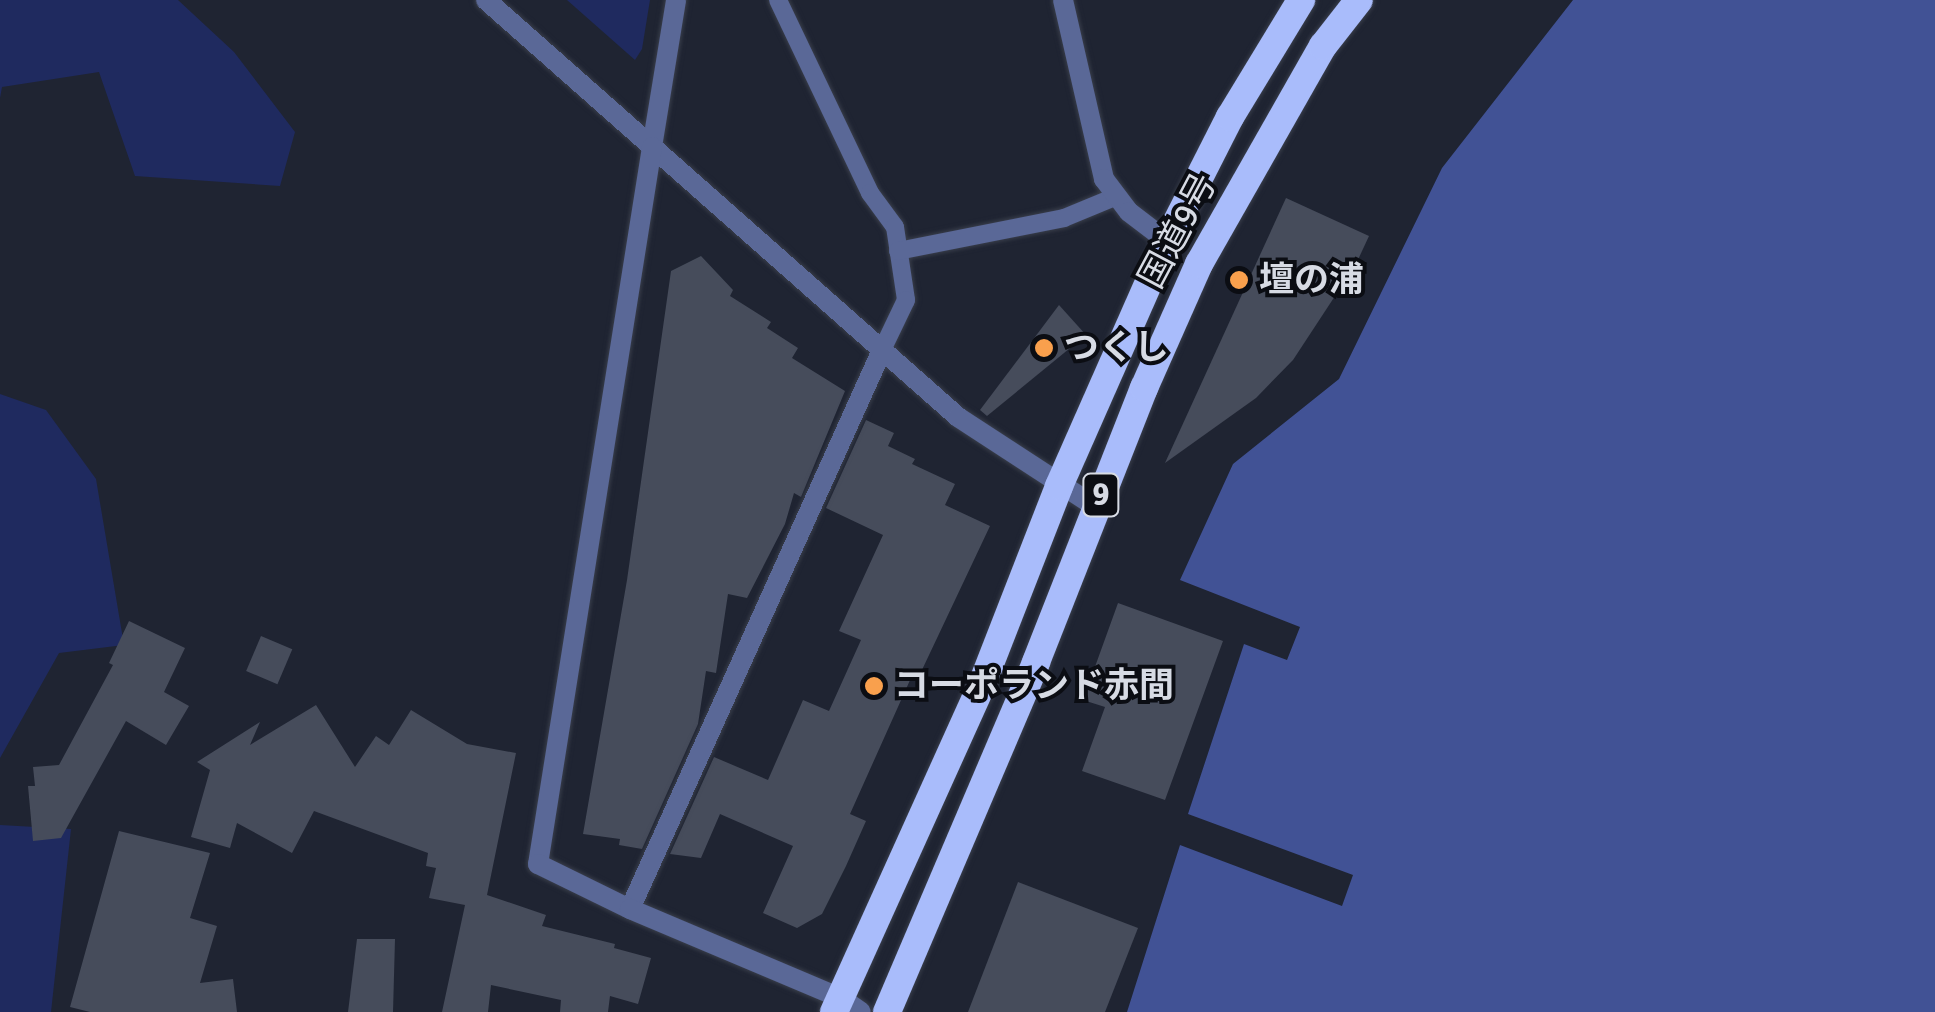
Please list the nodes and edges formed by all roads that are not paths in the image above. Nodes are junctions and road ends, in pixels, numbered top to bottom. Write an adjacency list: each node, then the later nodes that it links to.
1 (486, 0): 7 (street)
2 (676, 0): 7 (street)
3 (778, 0): 10 (lane)
4 (1063, 0): 8 (street)
5 (1301, 0): 9 (highway, 国道9号 / 9)
6 (1359, 0): 13 (highway, 国道9号 / 9)
7 (652, 147): 11 (street); 14 (street)
8 (1115, 197): 9 (street); 10 (lane)
9 (1167, 241): 12 (highway, 国道9号 / 9)
10 (898, 251): 11 (lane)
11 (882, 350): 12 (street); 14 (street)
12 (1059, 486): 13 (street); 15 (highway, 国道9号 / 9)
13 (1096, 507): 16 (highway, 国道9号 / 9)
14 (630, 910): 15 (street)
15 (846, 1007)
16 (887, 1012)

